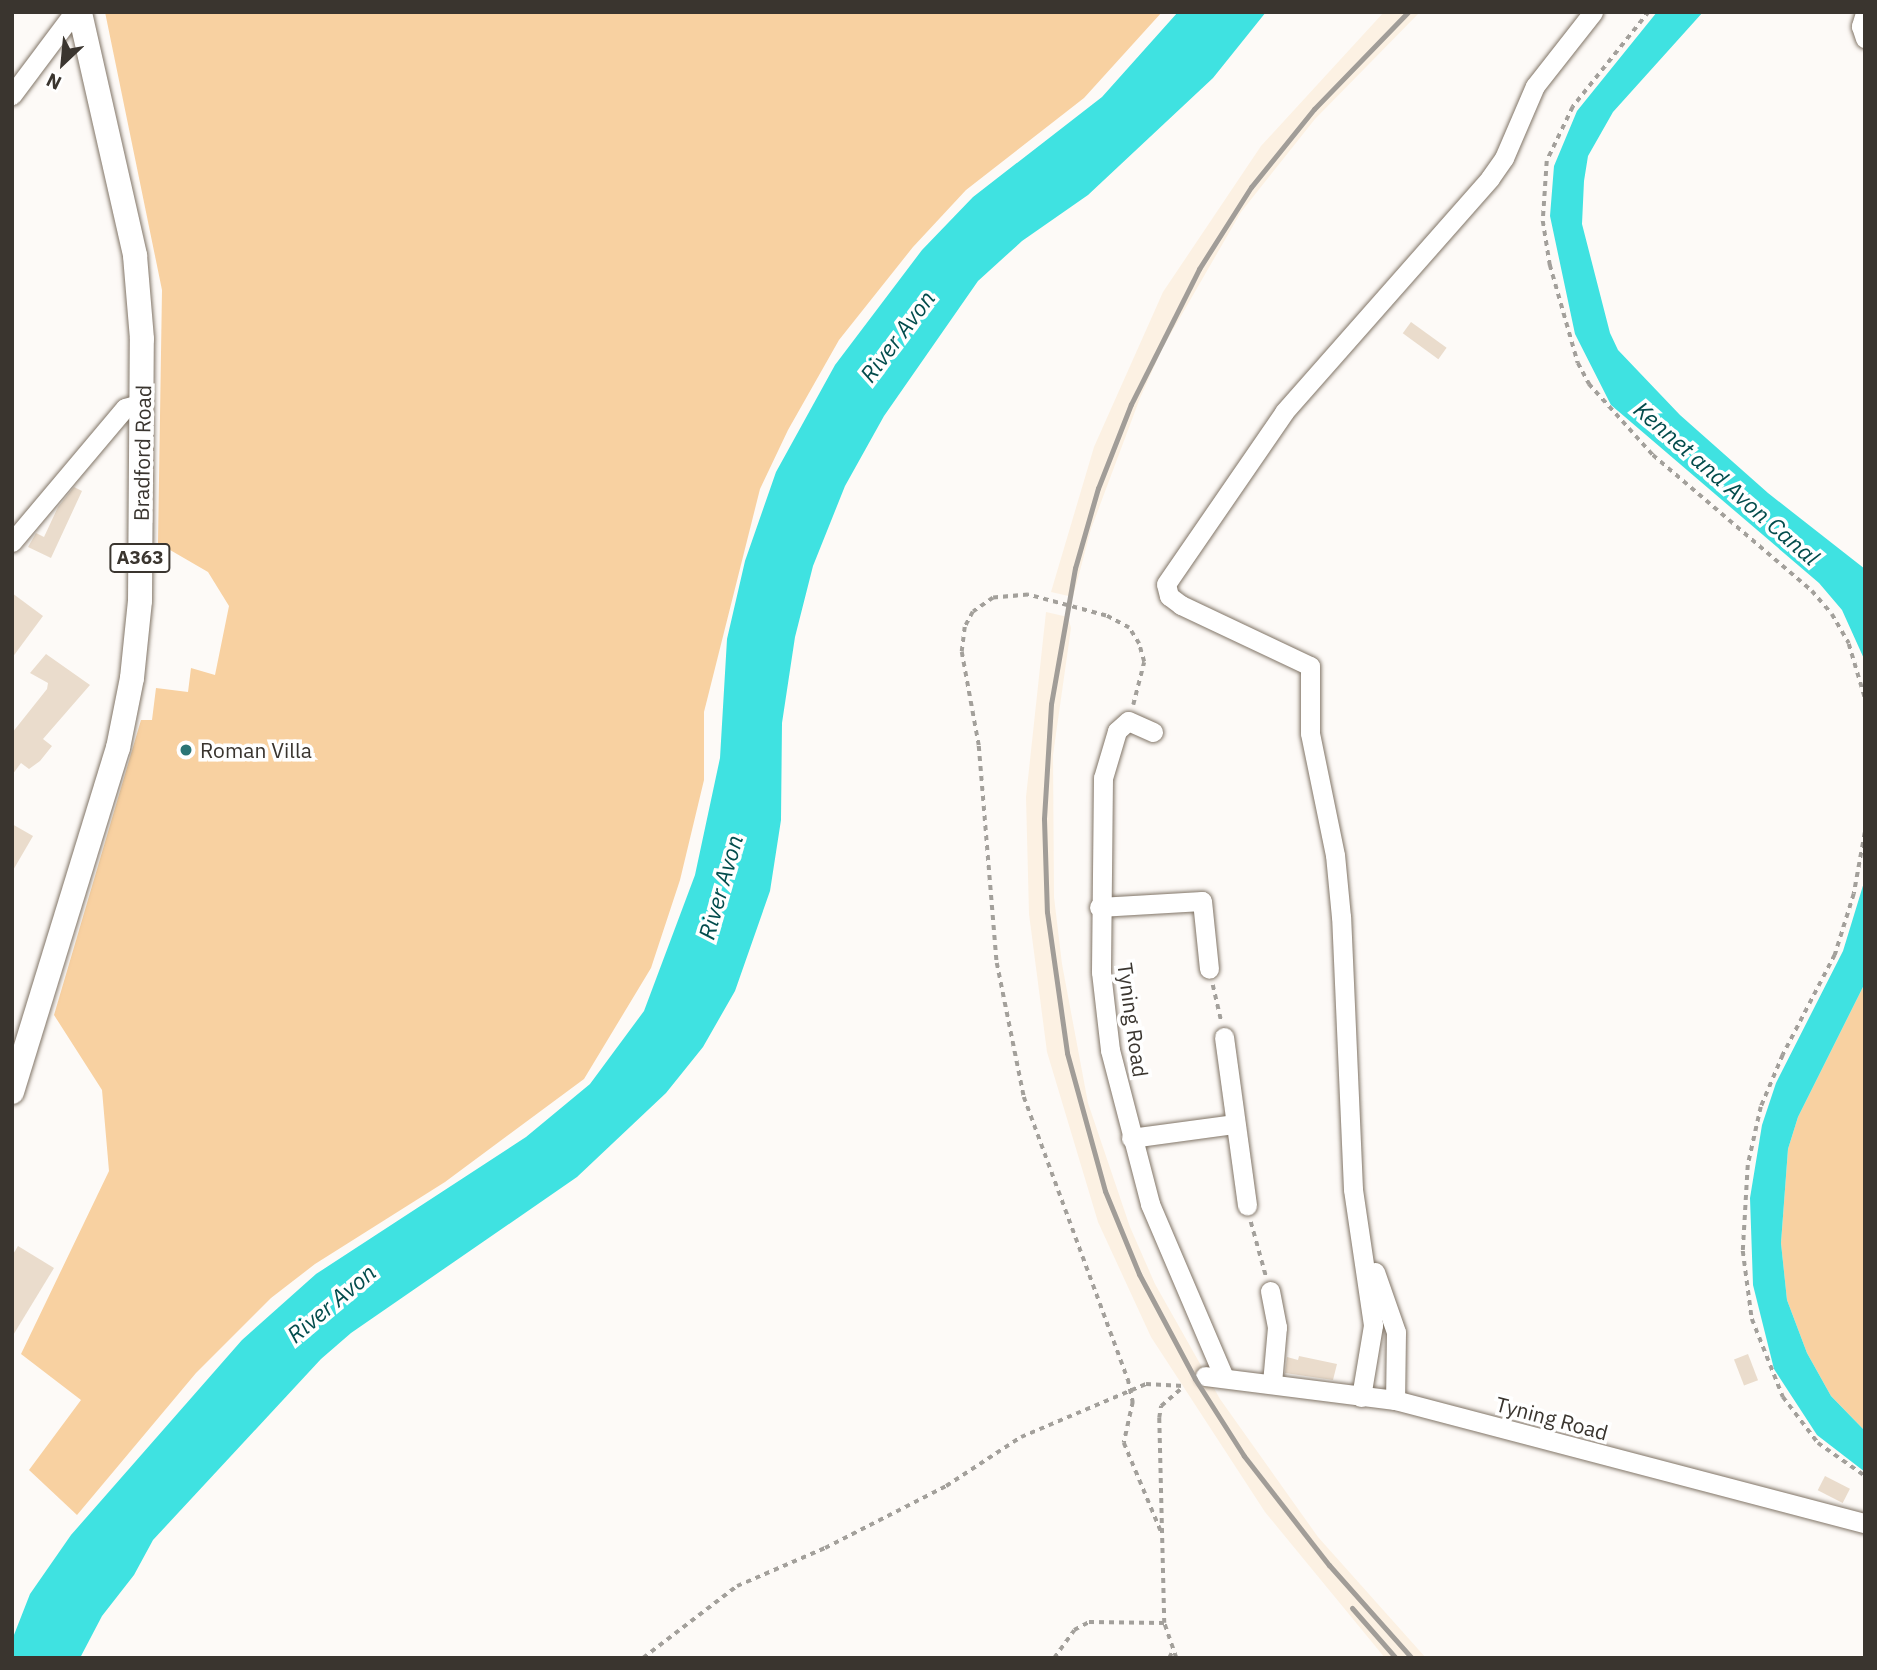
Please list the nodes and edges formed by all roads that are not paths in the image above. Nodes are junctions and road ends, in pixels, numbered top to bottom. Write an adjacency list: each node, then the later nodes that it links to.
1 (74, 12): 6 (street)
2 (80, 12): 7 (main road, Bradford Road / A363)
3 (1593, 12): 17 (street)
4 (1865, 13): 5 (street)
5 (1865, 37)
6 (12, 95)
7 (142, 403): 8 (street); 13 (main road, Bradford Road / A363)
8 (12, 542)
9 (1153, 732): 10 (street, Tyning Road)
10 (1100, 906): 11 (street); 15 (street, Tyning Road)
11 (1209, 969)
12 (1224, 1037): 14 (street)
13 (12, 1092)
14 (1235, 1124): 15 (street); 16 (street)
15 (1131, 1138): 19 (street, Tyning Road)
16 (1247, 1205)
17 (1360, 1233): 20 (street); 21 (street)
18 (1270, 1291): 19 (street)
19 (1272, 1383): 20 (street, Tyning Road)
20 (1361, 1397): 21 (street, Tyning Road)
21 (1395, 1400): 22 (street, Tyning Road)
22 (1865, 1523)

